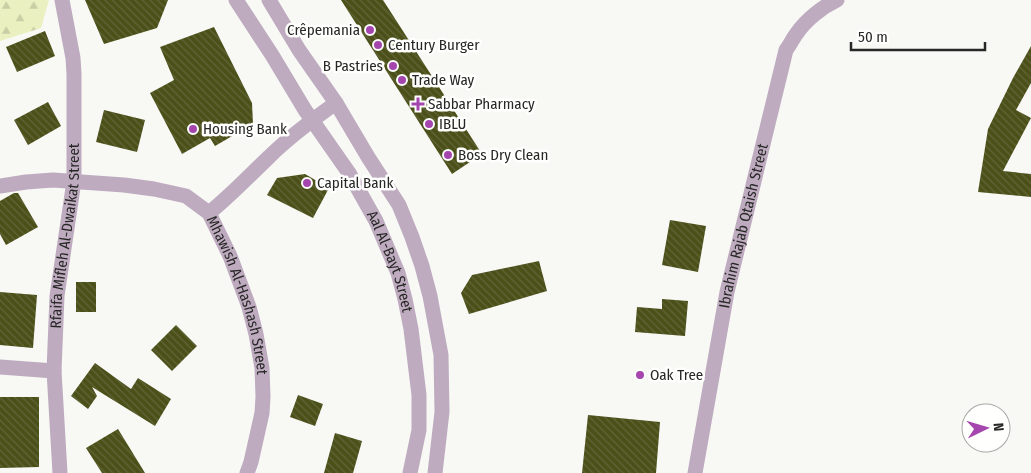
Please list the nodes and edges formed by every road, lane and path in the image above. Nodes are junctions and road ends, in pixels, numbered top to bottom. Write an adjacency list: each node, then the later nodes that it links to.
1 (62, 0): 7 (street, Rfaifa Mifleh Al-Dwaikat Street)
2 (236, 0): 6 (street, Aal Al-Bayt Street)
3 (269, 0): 5 (street, Aal Al-Bayt Street)
4 (831, 1): 16 (street, Ibrahim Rajab Qtaish Street)
5 (336, 103): 6 (street); 15 (street, Aal Al-Bayt Street)
6 (312, 120): 9 (street); 14 (street, Aal Al-Bayt Street)
7 (74, 181): 8 (street, Mhawish Al-Hashash Street); 9 (street, Mhawish Al-Hashash Street); 11 (street, Rfaifa Mifleh Al-Dwaikat Street)
8 (0, 186)
9 (209, 213): 13 (street, Mhawish Al-Hashash Street)
10 (0, 367): 11 (street)
11 (54, 371): 12 (street, Rfaifa Mifleh Al-Dwaikat Street)
12 (60, 473)
13 (247, 473)
14 (410, 473)
15 (435, 473)
16 (696, 473)

